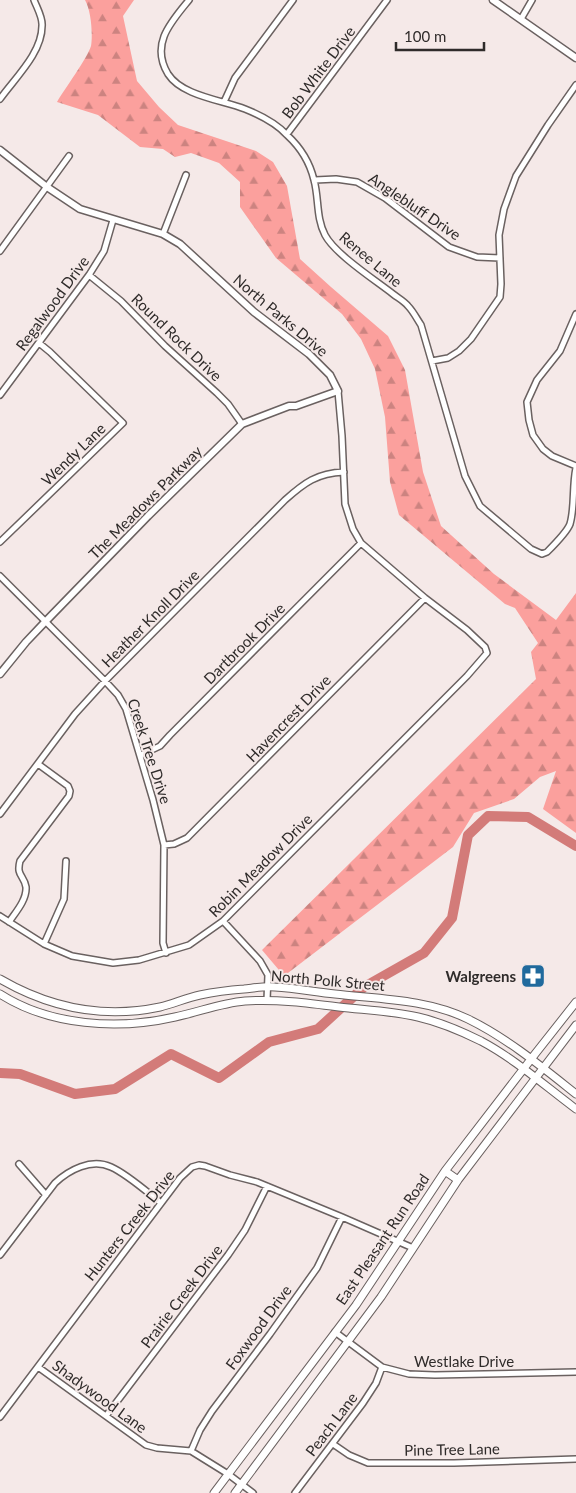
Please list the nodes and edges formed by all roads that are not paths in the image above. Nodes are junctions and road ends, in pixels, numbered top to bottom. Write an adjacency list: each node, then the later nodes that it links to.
1 (34, 0): 10 (street)
2 (189, 0): 11 (street, Renee Lane)
3 (293, 0): 11 (street)
4 (387, 0): 12 (street, Bob White Drive)
5 (492, 0): 7 (street)
6 (532, 0): 7 (street)
7 (521, 19): 8 (street)
8 (576, 58)
9 (576, 84): 21 (street)
10 (0, 99)
11 (224, 102): 12 (street, Renee Lane)
12 (287, 134): 16 (street, Renee Lane)
13 (0, 150): 17 (street, North Parks Drive)
14 (69, 156): 17 (street)
15 (186, 175): 19 (street)
16 (315, 180): 21 (street, Anglebluff Drive); 25 (street, Renee Lane)
17 (47, 187): 18 (street, North Parks Drive); 20 (street)
18 (113, 220): 19 (street, North Parks Drive); 22 (street, Regalwood Drive)
19 (163, 234): 26 (street, North Parks Drive)
20 (0, 251)
21 (500, 258): 25 (street)
22 (89, 275): 24 (street, Regalwood Drive); 28 (street, Round Rock Drive)
23 (576, 314): 29 (street)
24 (39, 343): 27 (street, Regalwood Drive); 31 (street, Wendy Lane)
25 (432, 361): 29 (street, Renee Lane)
26 (338, 391): 28 (street, The Meadows Parkway); 30 (street, North Parks Drive)
27 (0, 395)
28 (242, 424): 35 (street, The Meadows Parkway)
29 (576, 467)
30 (344, 472): 32 (street, North Parks Drive); 38 (street, Heather Knoll Drive)
31 (0, 542)
32 (360, 543): 34 (street, North Parks Drive); 39 (street, Dartbrook Drive)
33 (0, 576): 35 (street, Creek Tree Drive)
34 (425, 598): 36 (street, North Parks Drive); 42 (street, Havencrest Drive)
35 (45, 622): 37 (street, The Meadows Parkway); 38 (street, Creek Tree Drive)
36 (487, 653): 45 (street, Robin Meadow Drive)
37 (0, 674)
38 (105, 681): 39 (street, Creek Tree Drive); 40 (street, Heather Knoll Drive)
39 (141, 755): 42 (street, Creek Tree Drive)
40 (38, 764): 41 (street, Heather Knoll Drive); 46 (street)
41 (0, 814)
42 (164, 845): 48 (street, Creek Tree Drive)
43 (66, 861): 47 (street)
44 (0, 916): 46 (street, Robin Meadow Drive)
45 (223, 920): 48 (street, Robin Meadow Drive); 50 (street)
46 (9, 922): 47 (street, Robin Meadow Drive)
47 (44, 944): 48 (street, Robin Meadow Drive)
48 (166, 953)
49 (0, 979): 50 (main road, North Polk Street)
50 (268, 987): 52 (street); 55 (main road, North Polk Street)
51 (0, 994): 52 (main road, North Polk Street)
52 (267, 1000): 56 (main road, North Polk Street)
53 (576, 1002): 55 (main road, East Pleasant Run Road)
54 (576, 1025): 57 (main road, East Pleasant Run Road)
55 (530, 1059): 56 (main road, East Pleasant Run Road); 57 (main road, North Polk Street)
56 (523, 1069): 58 (main road, North Polk Street); 62 (main road, East Pleasant Run Road)
57 (544, 1069): 58 (main road, East Pleasant Run Road); 59 (main road, North Polk Street)
58 (536, 1079): 60 (main road, North Polk Street); 63 (main road, East Pleasant Run Road)
59 (576, 1094)
60 (576, 1109)
61 (20, 1164): 65 (street)
62 (445, 1171): 63 (main road); 68 (main road, East Pleasant Run Road)
63 (458, 1180): 69 (main road, East Pleasant Run Road)
64 (267, 1186): 66 (street, Hunters Creek Drive); 67 (street, Hunters Creek Drive); 76 (street, Prairie Creek Drive)
65 (46, 1195): 66 (street); 70 (street)
66 (161, 1203): 73 (street, Hunters Creek Drive)
67 (342, 1217): 68 (street, Hunters Creek Drive); 79 (street, Foxwood Drive)
68 (399, 1241): 69 (street, Hunters Creek Drive); 71 (main road, East Pleasant Run Road)
69 (413, 1248): 72 (main road, East Pleasant Run Road)
70 (1, 1252)
71 (335, 1332): 72 (street, Westlake Drive); 81 (main road, East Pleasant Run Road)
72 (347, 1342): 74 (street, Westlake Drive); 82 (main road, East Pleasant Run Road)
73 (38, 1366): 76 (street, Shadywood Lane); 77 (street, Hunters Creek Drive)
74 (382, 1367): 75 (street, Westlake Drive); 78 (street, Peach Lane)
75 (576, 1372)
76 (106, 1416): 79 (street, Shadywood Lane)
77 (0, 1417)
78 (333, 1444): 80 (street, Pine Tree Lane); 86 (street, Peach Lane)
79 (191, 1451): 81 (street, Shadywood Lane)
80 (576, 1459)
81 (228, 1474): 82 (street, Shadywood Lane); 83 (main road, East Pleasant Run Road)
82 (242, 1484): 84 (main road, East Pleasant Run Road); 85 (street, Shadywood Lane)
83 (214, 1493)
84 (235, 1493)
85 (253, 1493)
86 (294, 1493)

